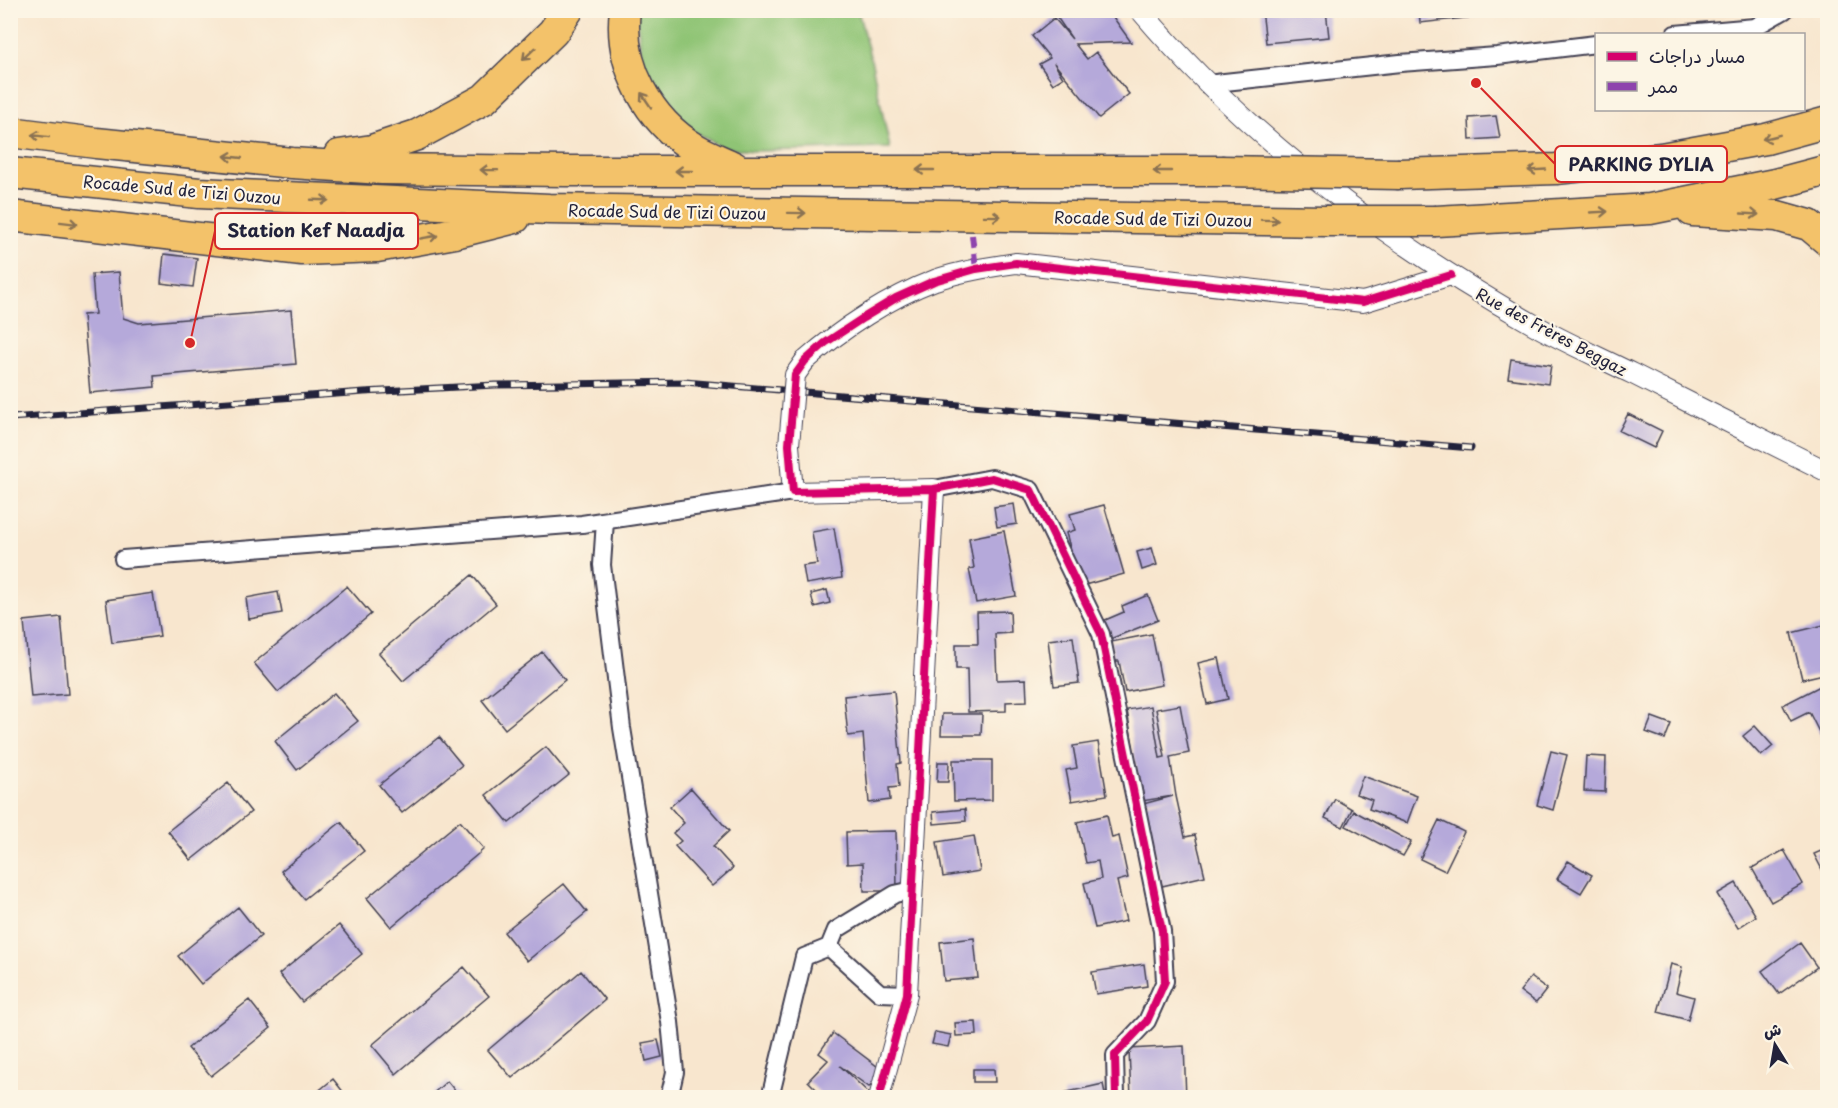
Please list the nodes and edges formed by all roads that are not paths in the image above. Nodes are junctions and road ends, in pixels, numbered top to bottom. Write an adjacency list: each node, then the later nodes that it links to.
1 (568, 10): 10 (highway, one-way to 10)
2 (625, 10): 12 (highway, one-way to 2)
3 (1140, 10): 7 (street, Rue des Frères Beggaz)
4 (1785, 10): 5 (street)
5 (1686, 33)
6 (1595, 44): 7 (street)
7 (1206, 84): 18 (street, Rue des Frères Beggaz)
8 (1827, 122): 12 (highway, one-way to 12, bridge)
9 (10, 132): 10 (highway, one-way to 9)
10 (292, 163): 12 (highway, one-way to 10)
11 (1827, 170): 15 (highway)
12 (742, 171)
13 (10, 172): 14 (highway, Rocade Sud de Tizi Ouzou, one-way to 14)
14 (549, 209): 15 (highway, Rocade Sud de Tizi Ouzou, one-way to 15, bridge); 16 (highway, one-way to 14)
15 (1650, 209): 17 (highway, one-way to 17)
16 (10, 216)
17 (1827, 241)
18 (1451, 274): 19 (street, Rue des Frères Beggaz); 21 (street, bridge)
19 (1827, 472)
20 (934, 489): 21 (street); 24 (street); 30 (street)
21 (793, 492): 22 (street)
22 (605, 521): 23 (street); 27 (street)
23 (123, 559)
24 (913, 890): 25 (street); 26 (street)
25 (829, 947): 26 (street); 28 (street)
26 (907, 994): 29 (street)
27 (669, 1098)
28 (770, 1098)
29 (879, 1098)
30 (1116, 1098)

